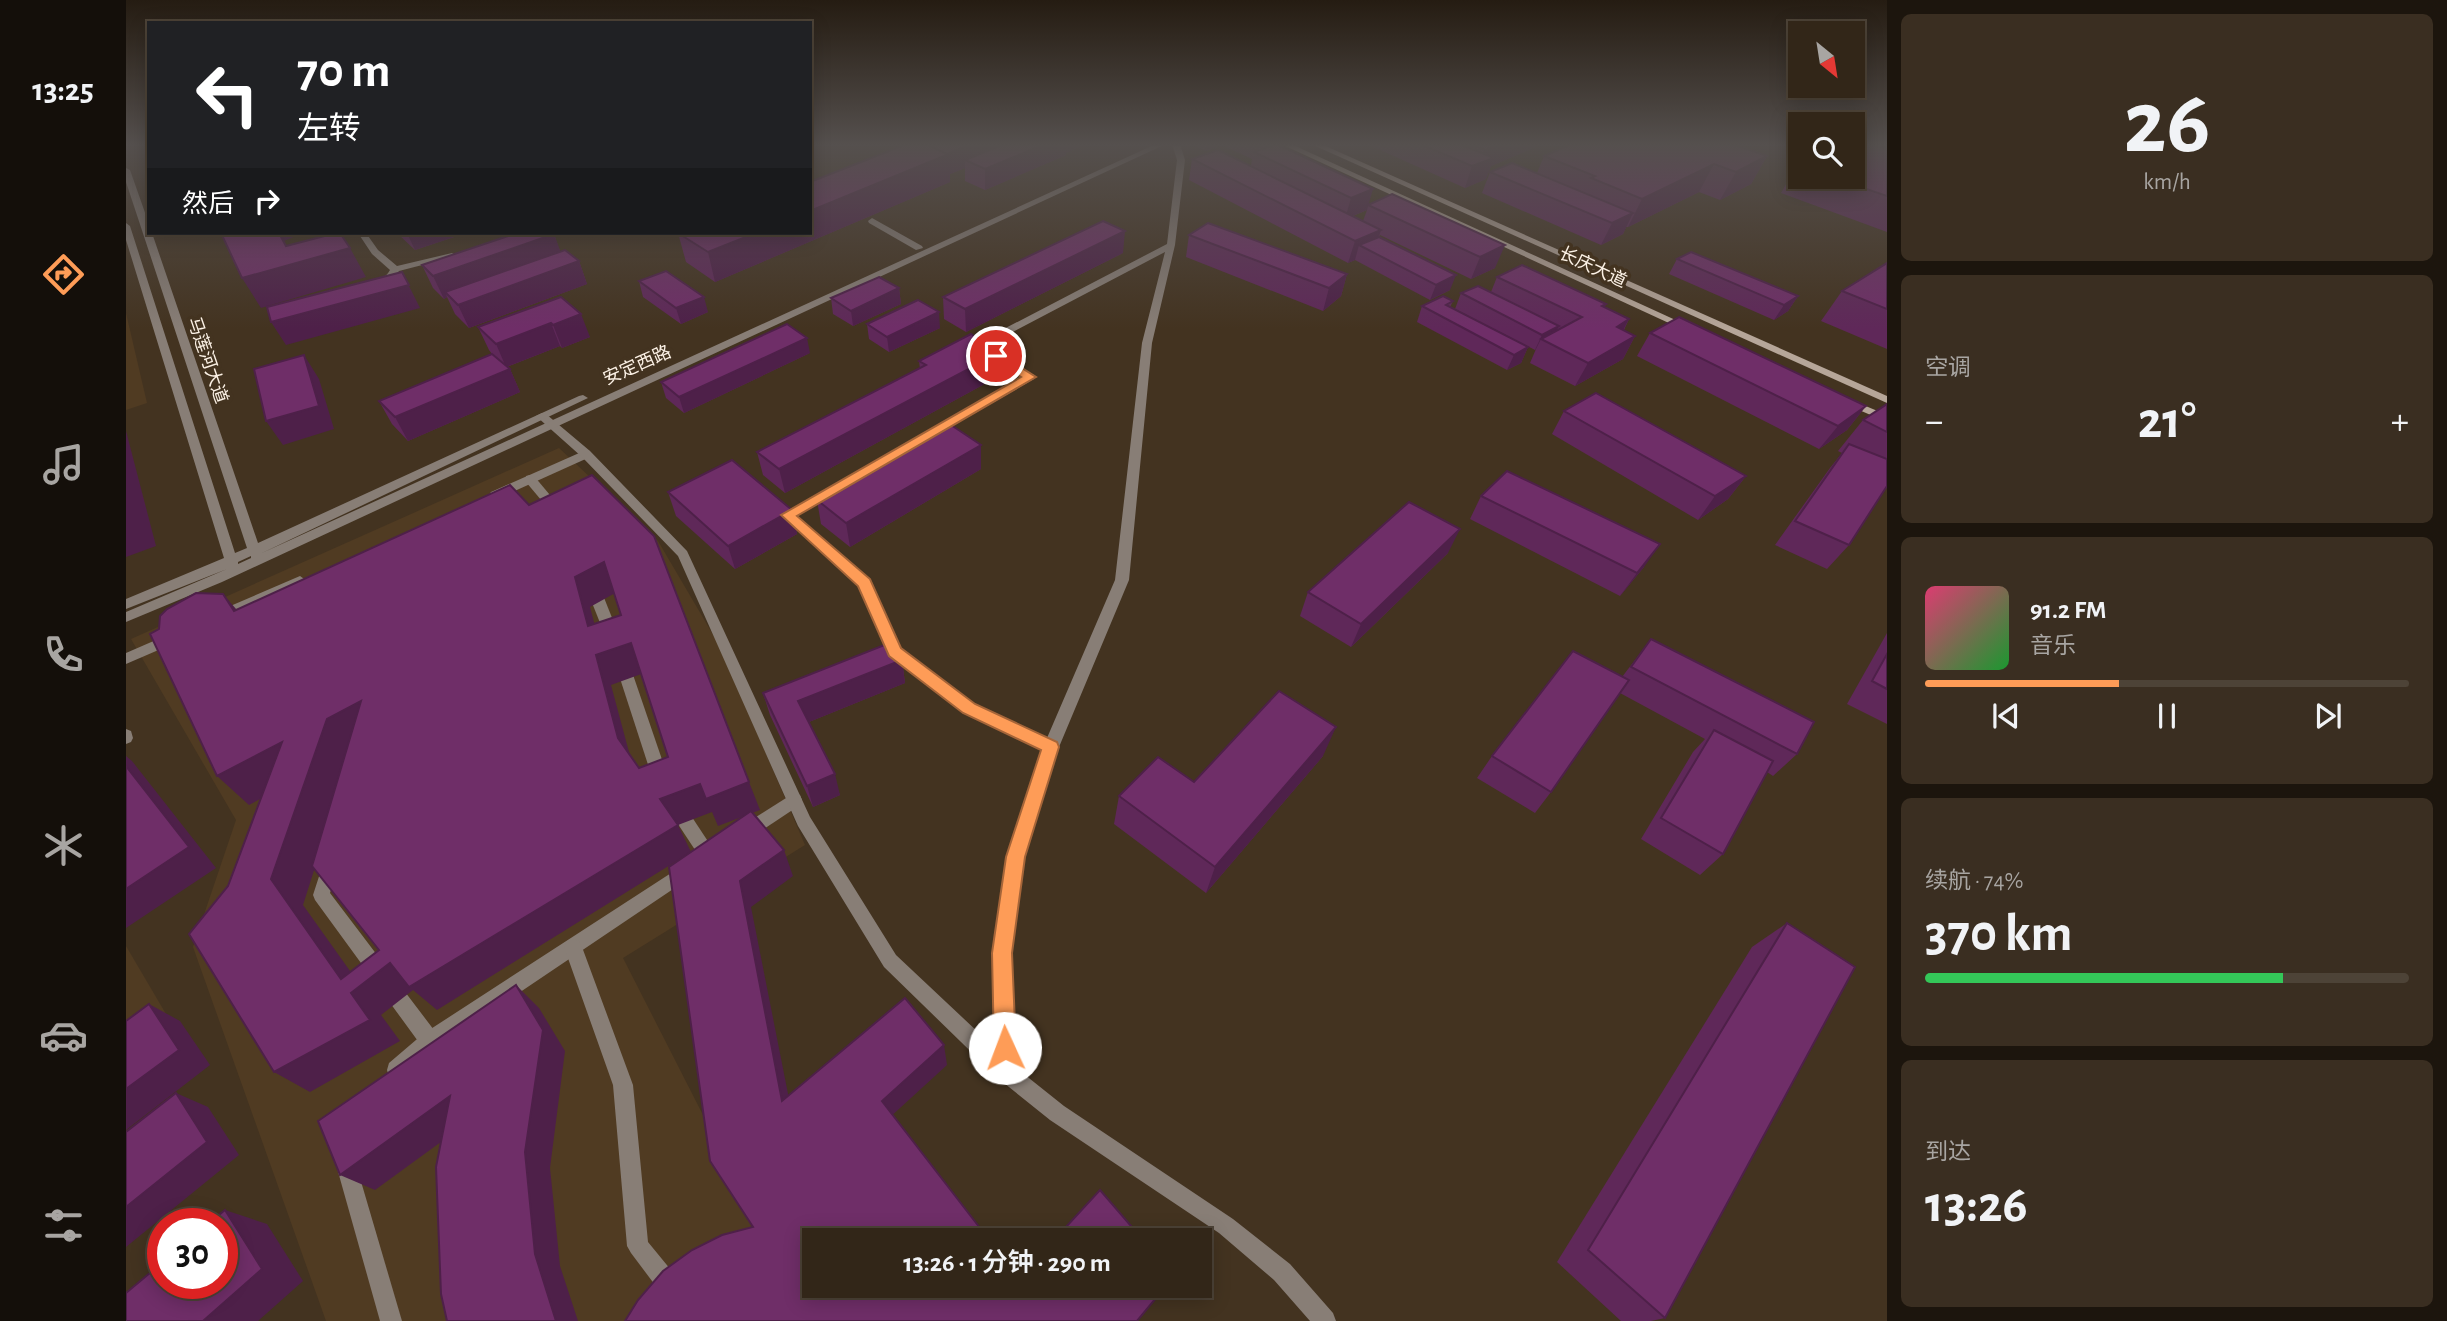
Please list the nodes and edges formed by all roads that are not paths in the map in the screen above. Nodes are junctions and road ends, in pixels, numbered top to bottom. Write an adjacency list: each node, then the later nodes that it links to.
1 (138, 206): 9 (street, 马莲河大道)
2 (1011, 206): 13 (street, 安定西路)
3 (1025, 206): 21 (street, 安定西路)
4 (1176, 206): 12 (street)
5 (1420, 206): 17 (main road, 长庆大道)
6 (1453, 206): 19 (main road, 长庆大道)
7 (872, 221): 13 (street)
8 (126, 226): 27 (street, 马莲河大道)
9 (147, 232)
10 (148, 235): 26 (street, 马莲河大道)
11 (363, 235): 15 (street)
12 (1171, 245): 35 (street); 35 (street)
13 (919, 248): 21 (street, 安定西路)
14 (458, 254): 15 (street)
15 (395, 269): 16 (street)
16 (372, 288)
17 (1698, 333)
18 (1837, 396): 20 (main road)
19 (1887, 400)
20 (1887, 419)
21 (547, 420): 22 (street); 26 (street, 安定西路)
22 (586, 454): 23 (street); 36 (street)
23 (530, 479): 24 (street); 25 (street)
24 (481, 500)
25 (565, 526)
26 (256, 555): 27 (street, 安定西路)
27 (232, 565): 30 (street, 安定西路); 31 (street, 安定西路)
28 (587, 574): 37 (street)
29 (309, 577): 32 (street)
30 (126, 604)
31 (126, 617)
32 (212, 621)
33 (187, 631): 34 (street)
34 (126, 659)
35 (1051, 747): 41 (street)
36 (794, 800): 37 (street); 41 (street)
37 (719, 850): 39 (street)
38 (332, 856): 40 (street)
39 (573, 947): 40 (street); 44 (street)
40 (430, 1041): 42 (street)
41 (1006, 1072): 46 (street)
42 (377, 1085)
43 (341, 1145): 45 (street)
44 (680, 1300)
45 (391, 1321)
46 (1325, 1321)

